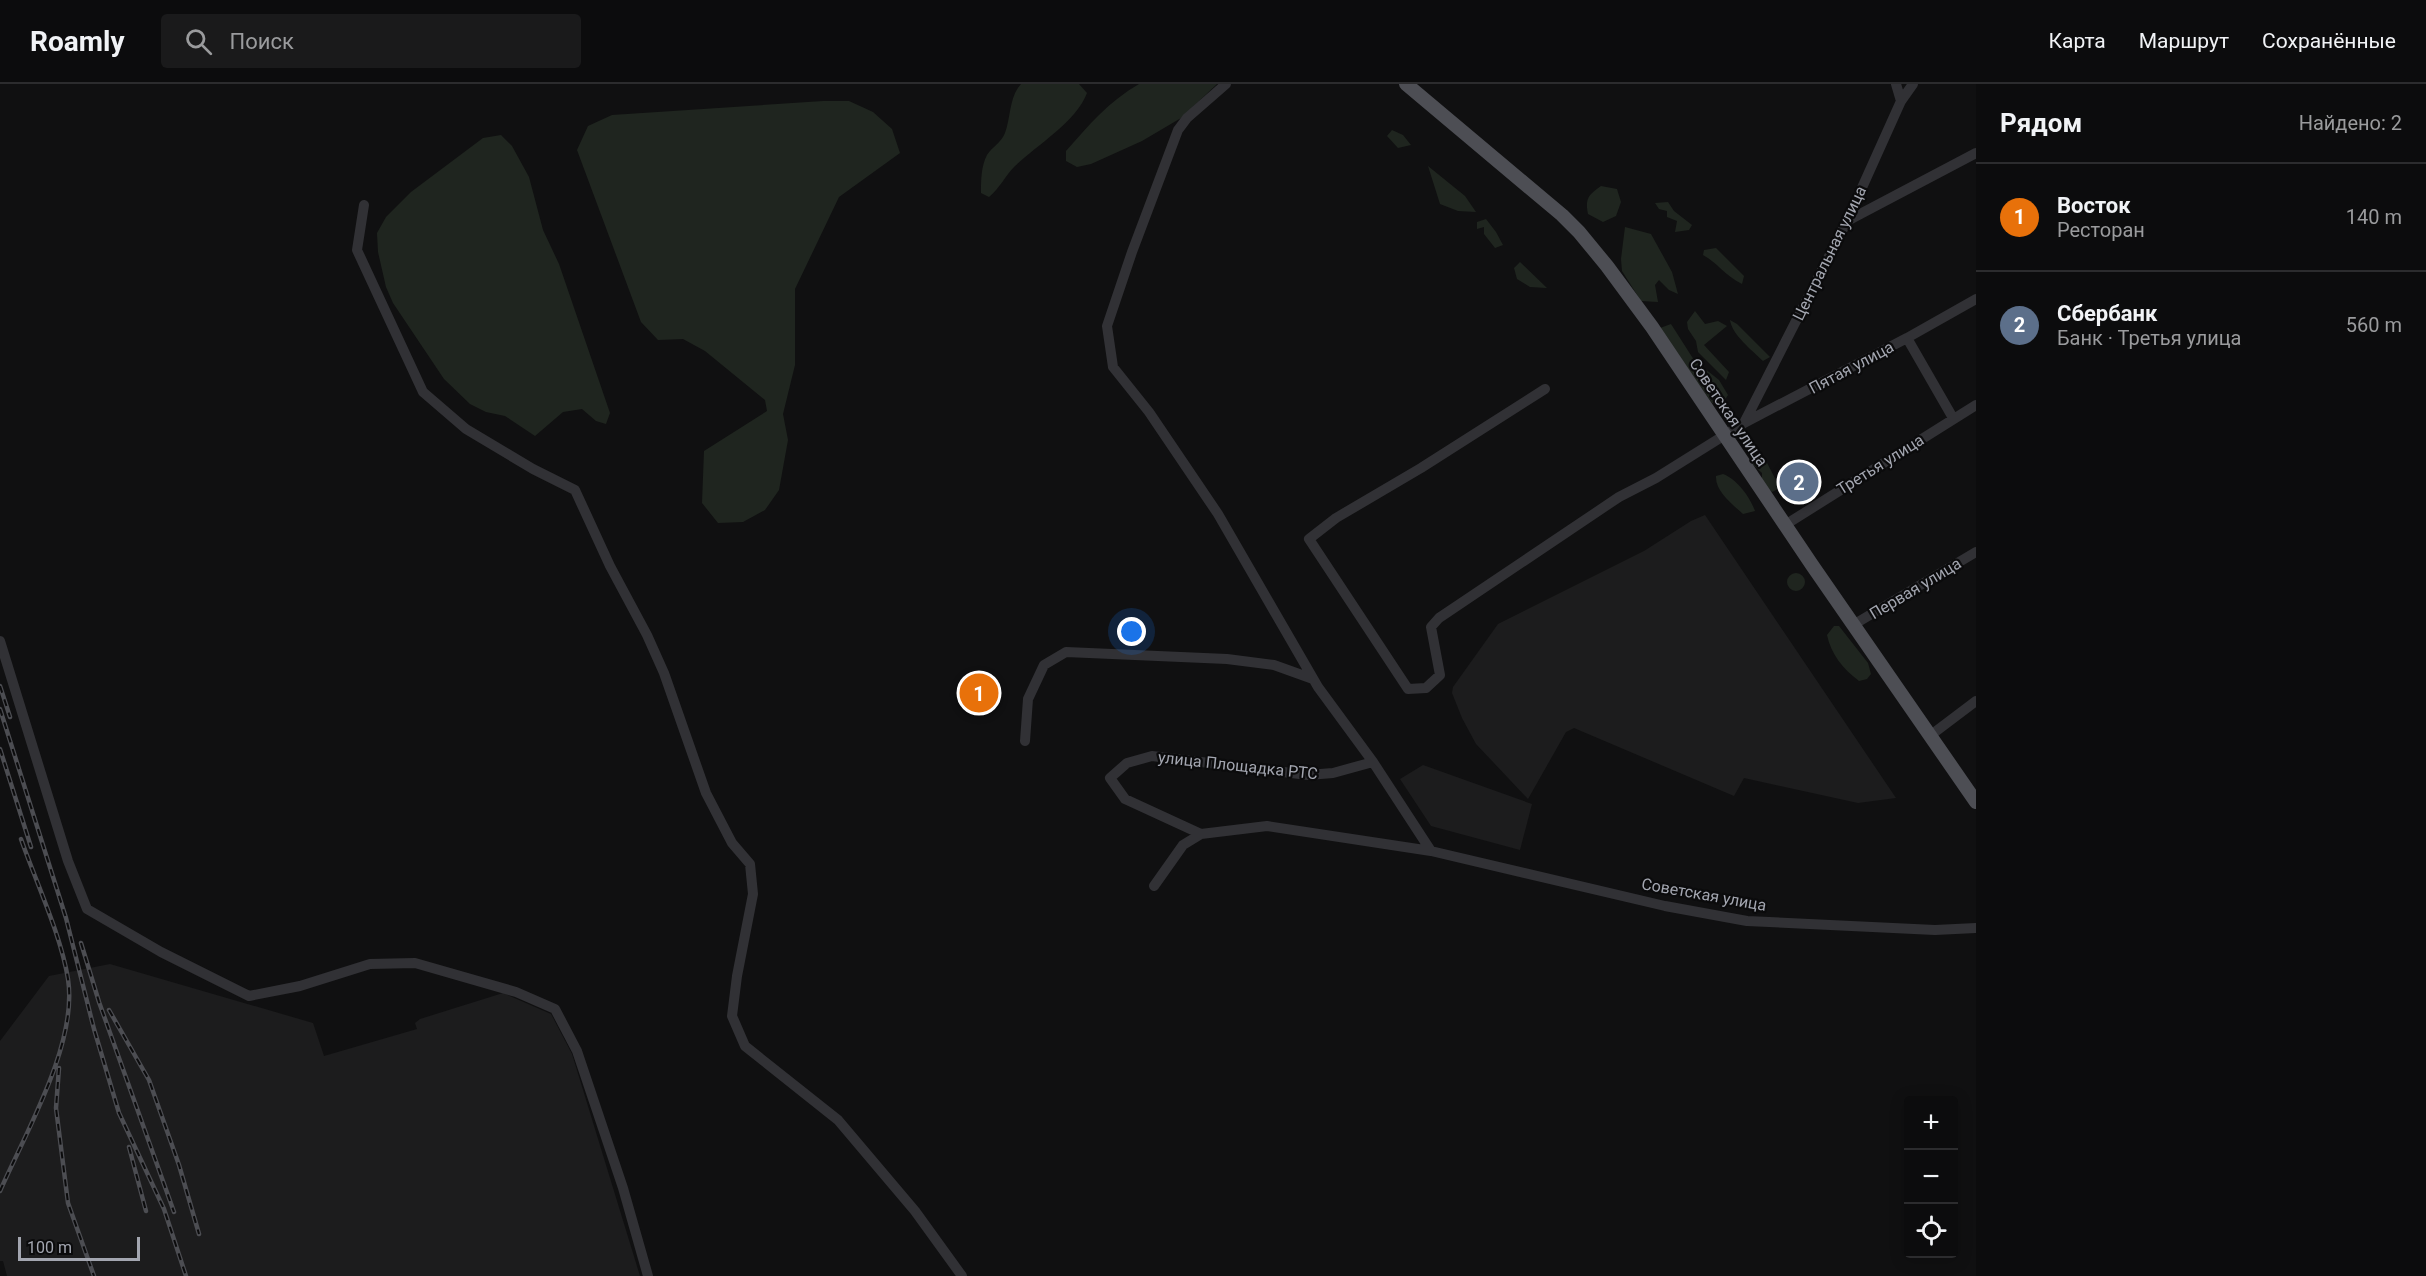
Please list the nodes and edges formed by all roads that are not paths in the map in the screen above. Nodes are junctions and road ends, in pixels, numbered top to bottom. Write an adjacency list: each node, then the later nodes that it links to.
1 (1226, 84): 20 (street)
2 (1406, 84): 15 (main road, Советская улица)
3 (1896, 84): 5 (street)
4 (1913, 84): 5 (street, Центральная улица)
5 (1901, 101): 8 (street, Центральная улица)
6 (1976, 153): 8 (street)
7 (364, 205): 31 (street)
8 (1847, 221): 14 (street, Центральная улица)
9 (1976, 299): 10 (street, Пятая улица)
10 (1907, 338): 13 (street); 14 (street, Пятая улица)
11 (1545, 389): 15 (street, Пятая улица)
12 (1976, 405): 13 (street, Третья улица)
13 (1953, 418): 16 (street, Третья улица)
14 (1744, 423): 15 (street, Пятая улица)
15 (1725, 435): 16 (main road, Советская улица)
16 (1785, 525): 18 (main road, Советская улица)
17 (1976, 552): 18 (street, Первая улица)
18 (1853, 625): 22 (main road, Советская улица)
19 (0, 641): 30 (street)
20 (1313, 679): 23 (street); 24 (street)
21 (1976, 701): 22 (street)
22 (1931, 735): 25 (main road, Советская улица)
23 (1025, 741)
24 (1374, 762): 26 (street, улица Площадка РТС); 27 (street)
25 (1976, 802)
26 (1201, 834): 27 (street); 28 (street)
27 (1431, 851): 29 (street, Советская улица)
28 (1154, 886)
29 (1976, 928)
30 (648, 1276)
31 (962, 1276)

